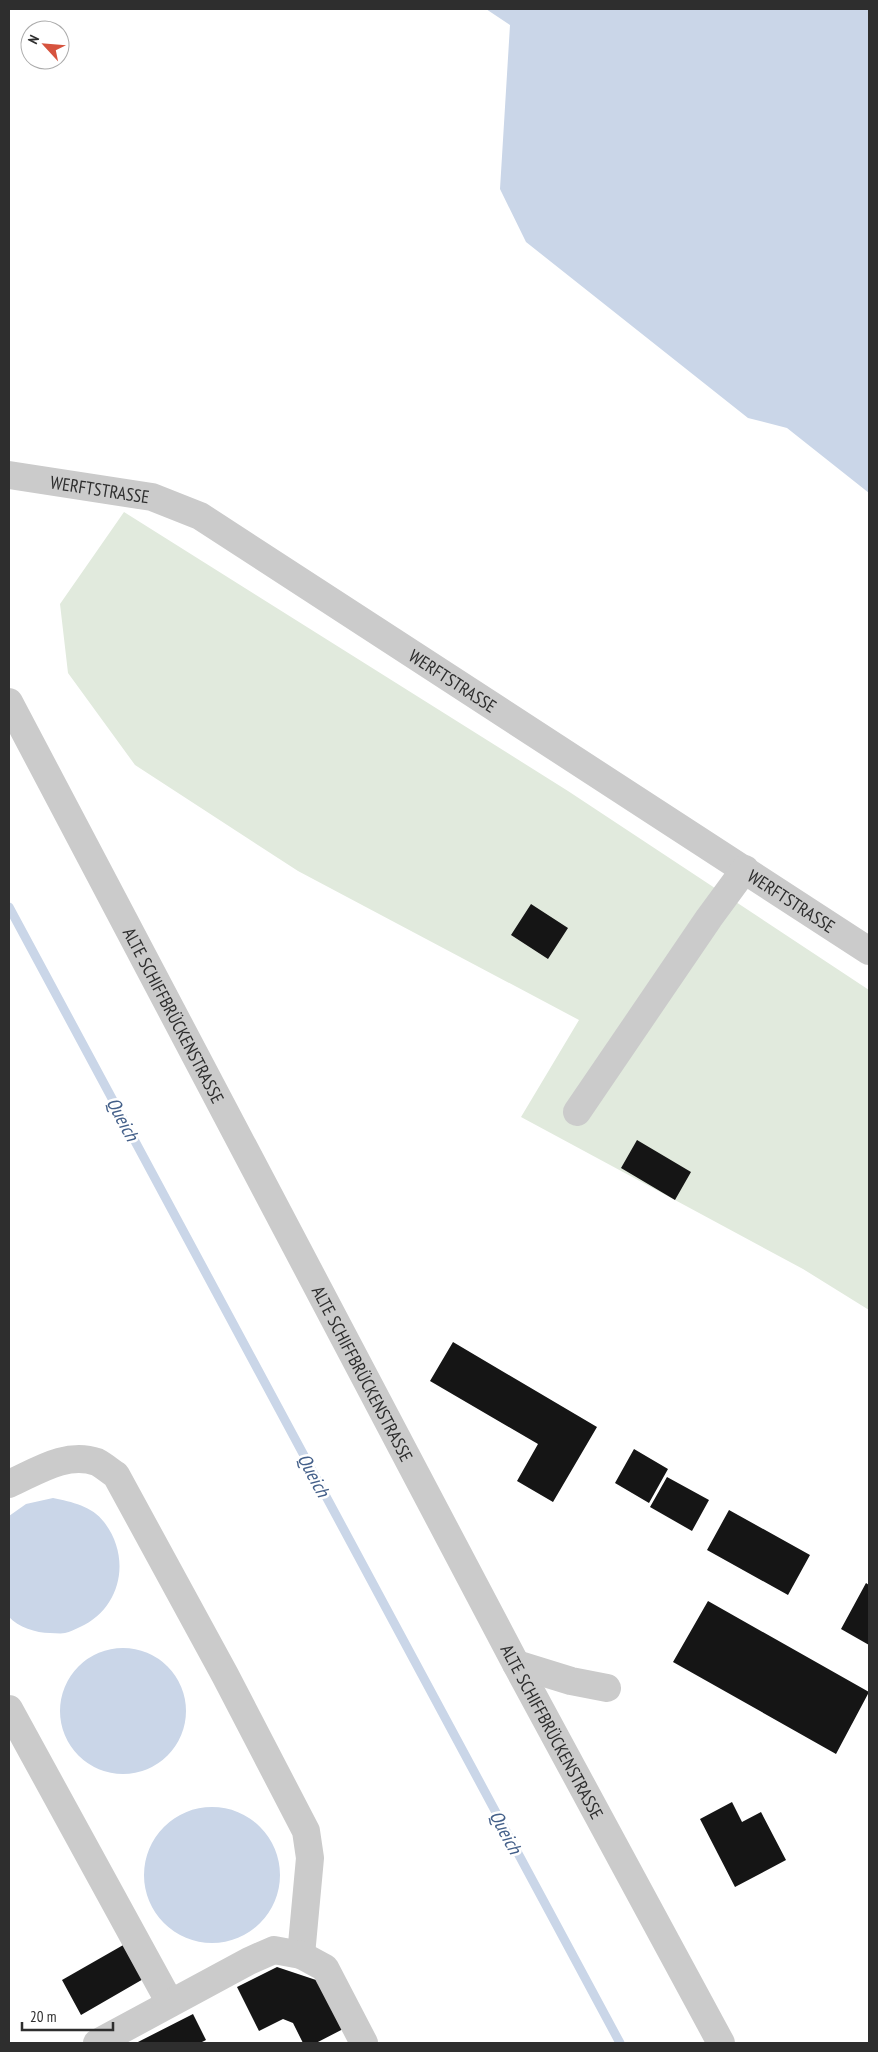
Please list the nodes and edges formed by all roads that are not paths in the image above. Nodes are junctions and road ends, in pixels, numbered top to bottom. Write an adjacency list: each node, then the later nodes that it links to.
1 (9, 475): 3 (street, WERFTSTRASSE)
2 (9, 702): 7 (street, ALTE SCHIFFBRÜCKENSTRASSE)
3 (745, 869): 4 (street, WERFTSTRASSE); 5 (street)
4 (869, 951)
5 (576, 1112)
6 (9, 1484): 10 (street)
7 (516, 1664): 8 (street); 14 (street, ALTE SCHIFFBRÜCKENSTRASSE)
8 (607, 1688)
9 (9, 1709): 11 (street)
10 (301, 1955): 11 (street); 13 (street)
11 (170, 2003): 12 (street)
12 (97, 2043)
13 (364, 2043)
14 (721, 2043)

